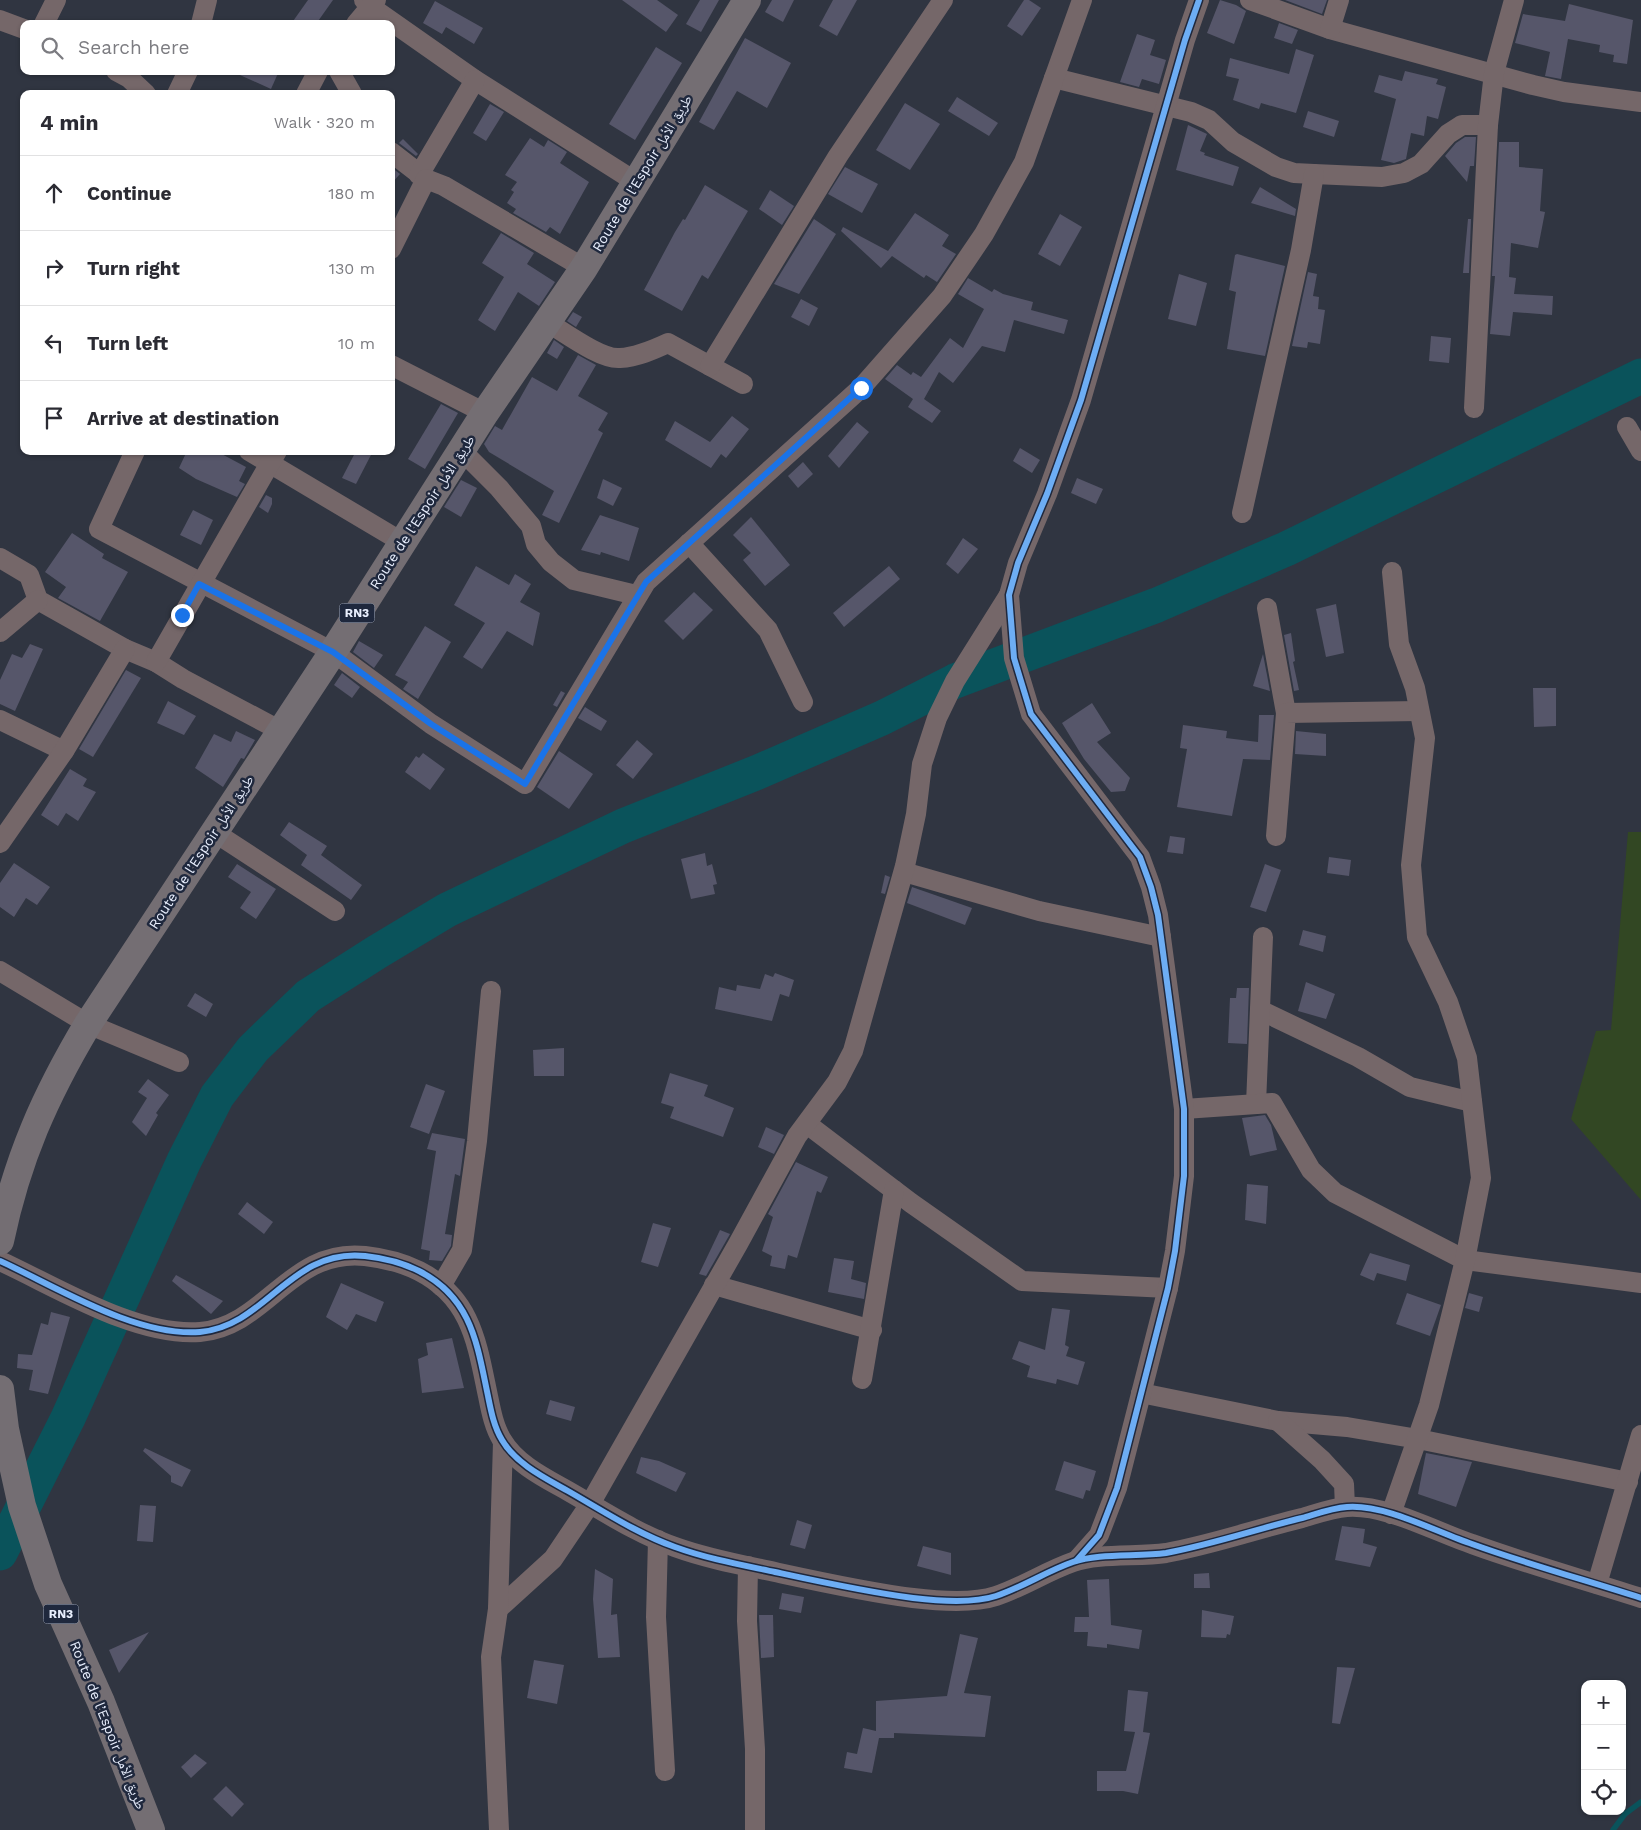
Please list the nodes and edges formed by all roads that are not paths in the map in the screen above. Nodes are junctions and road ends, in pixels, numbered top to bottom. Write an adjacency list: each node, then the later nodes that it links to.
1 (56, 0): 12 (street)
2 (208, 0): 13 (street)
3 (747, 0): 34 (highway, Route de l’Espoir طريق الأمل / RN3)
4 (943, 0): 38 (street)
5 (1082, 0): 22 (street)
6 (1199, 0): 29 (street)
7 (1250, 0): 16 (street)
8 (1339, 0): 16 (street)
9 (1514, 0): 17 (street)
10 (371, 2): 14 (street); 23 (street)
11 (0, 20): 15 (street)
12 (46, 20)
13 (202, 20)
14 (359, 20)
15 (20, 28)
16 (1330, 29): 17 (street)
17 (1494, 74): 28 (street); 30 (street)
18 (123, 75): 24 (street)
19 (186, 75): 25 (street)
20 (316, 75): 26 (street)
21 (341, 75): 27 (street)
22 (1054, 78): 29 (street); 50 (street)
23 (475, 80): 33 (street); 34 (street)
24 (142, 90)
25 (179, 90)
26 (308, 90)
27 (350, 90)
28 (1641, 102)
29 (1165, 106): 32 (street); 55 (street)
30 (1488, 125): 32 (street); 41 (street)
31 (395, 155): 33 (street)
32 (1314, 174): 48 (street)
33 (422, 177): 35 (street); 36 (street)
34 (636, 182): 36 (highway, Route de l’Espoir طريق الأمل / RN3)
35 (395, 240)
36 (584, 268): 37 (highway, Route de l’Espoir طريق الأمل / RN3)
37 (547, 322): 38 (street); 42 (highway, Route de l’Espoir طريق الأمل / RN3)
38 (710, 366): 40 (street)
39 (395, 367): 42 (street)
40 (743, 384)
41 (1474, 408)
42 (485, 413): 44 (highway, Route de l’Espoir طريق الأمل / RN3)
43 (1627, 427): 45 (street)
44 (462, 451): 49 (highway, Route de l’Espoir طريق الأمل / RN3); 54 (street)
45 (1641, 451)
46 (134, 455): 53 (street)
47 (273, 458): 49 (street); 53 (street)
48 (1242, 512)
49 (402, 542): 60 (highway, Route de l’Espoir طريق الأمل / RN3)
50 (689, 543): 54 (street); 62 (street)
51 (0, 558): 56 (street)
52 (1392, 572): 63 (street)
53 (199, 584): 60 (street); 61 (street)
54 (636, 595): 60 (street)
55 (1009, 595): 71 (street); 73 (street)
56 (38, 600): 58 (street); 59 (street)
57 (1267, 608): 64 (street)
58 (0, 632)
59 (125, 649): 61 (street); 67 (street)
60 (333, 652): 66 (highway, Route de l’Espoir طريق الأمل / RN3)
61 (156, 662): 66 (street)
62 (803, 702)
63 (1420, 711): 64 (street); 80 (street)
64 (1286, 713): 69 (street)
65 (0, 720): 67 (street)
66 (281, 731): 68 (highway, Route de l’Espoir طريق الأمل / RN3)
67 (64, 751): 70 (street)
68 (214, 832): 72 (street); 78 (highway, Route de l’Espoir طريق الأمل / RN3)
69 (1276, 836)
70 (0, 844)
71 (904, 872): 73 (street); 83 (street)
72 (335, 911)
73 (1161, 937): 82 (street)
74 (1263, 937): 77 (street)
75 (0, 971): 78 (street)
76 (491, 991): 90 (street)
77 (1260, 1010): 80 (street); 81 (street)
78 (88, 1024): 79 (street); 85 (highway, Route de l’Espoir طريق الأمل / RN3)
79 (179, 1062)
80 (1472, 1102): 86 (street)
81 (1256, 1104): 82 (street); 86 (street)
82 (1184, 1109): 91 (street)
83 (807, 1124): 84 (street); 89 (street)
84 (894, 1190): 91 (street); 92 (street)
85 (0, 1241)
86 (1465, 1260): 88 (street); 98 (street)
87 (0, 1261): 90 (street)
88 (1641, 1283)
89 (714, 1285): 92 (street); 101 (street)
90 (442, 1286): 99 (street)
91 (1168, 1288): 95 (street)
92 (872, 1330): 93 (street)
93 (862, 1379)
94 (0, 1389): 111 (highway, Route de l’Espoir طريق الأمل / RN3)
95 (1141, 1393): 96 (street); 105 (street)
96 (1278, 1421): 98 (street); 102 (street)
97 (1641, 1436): 100 (street)
98 (1418, 1439): 100 (street); 103 (street)
99 (503, 1442): 101 (street); 109 (street)
100 (1628, 1482): 107 (street)
101 (590, 1504): 104 (street); 109 (street)
102 (1345, 1507): 103 (street); 105 (street)
103 (1391, 1514): 107 (street)
104 (658, 1540): 106 (street); 110 (street)
105 (1076, 1560): 106 (street)
106 (748, 1566): 113 (street)
107 (1597, 1584): 108 (street)
108 (1641, 1598)
109 (498, 1609): 112 (street)
110 (665, 1771)
111 (151, 1830)
112 (499, 1830)
113 (755, 1830)

